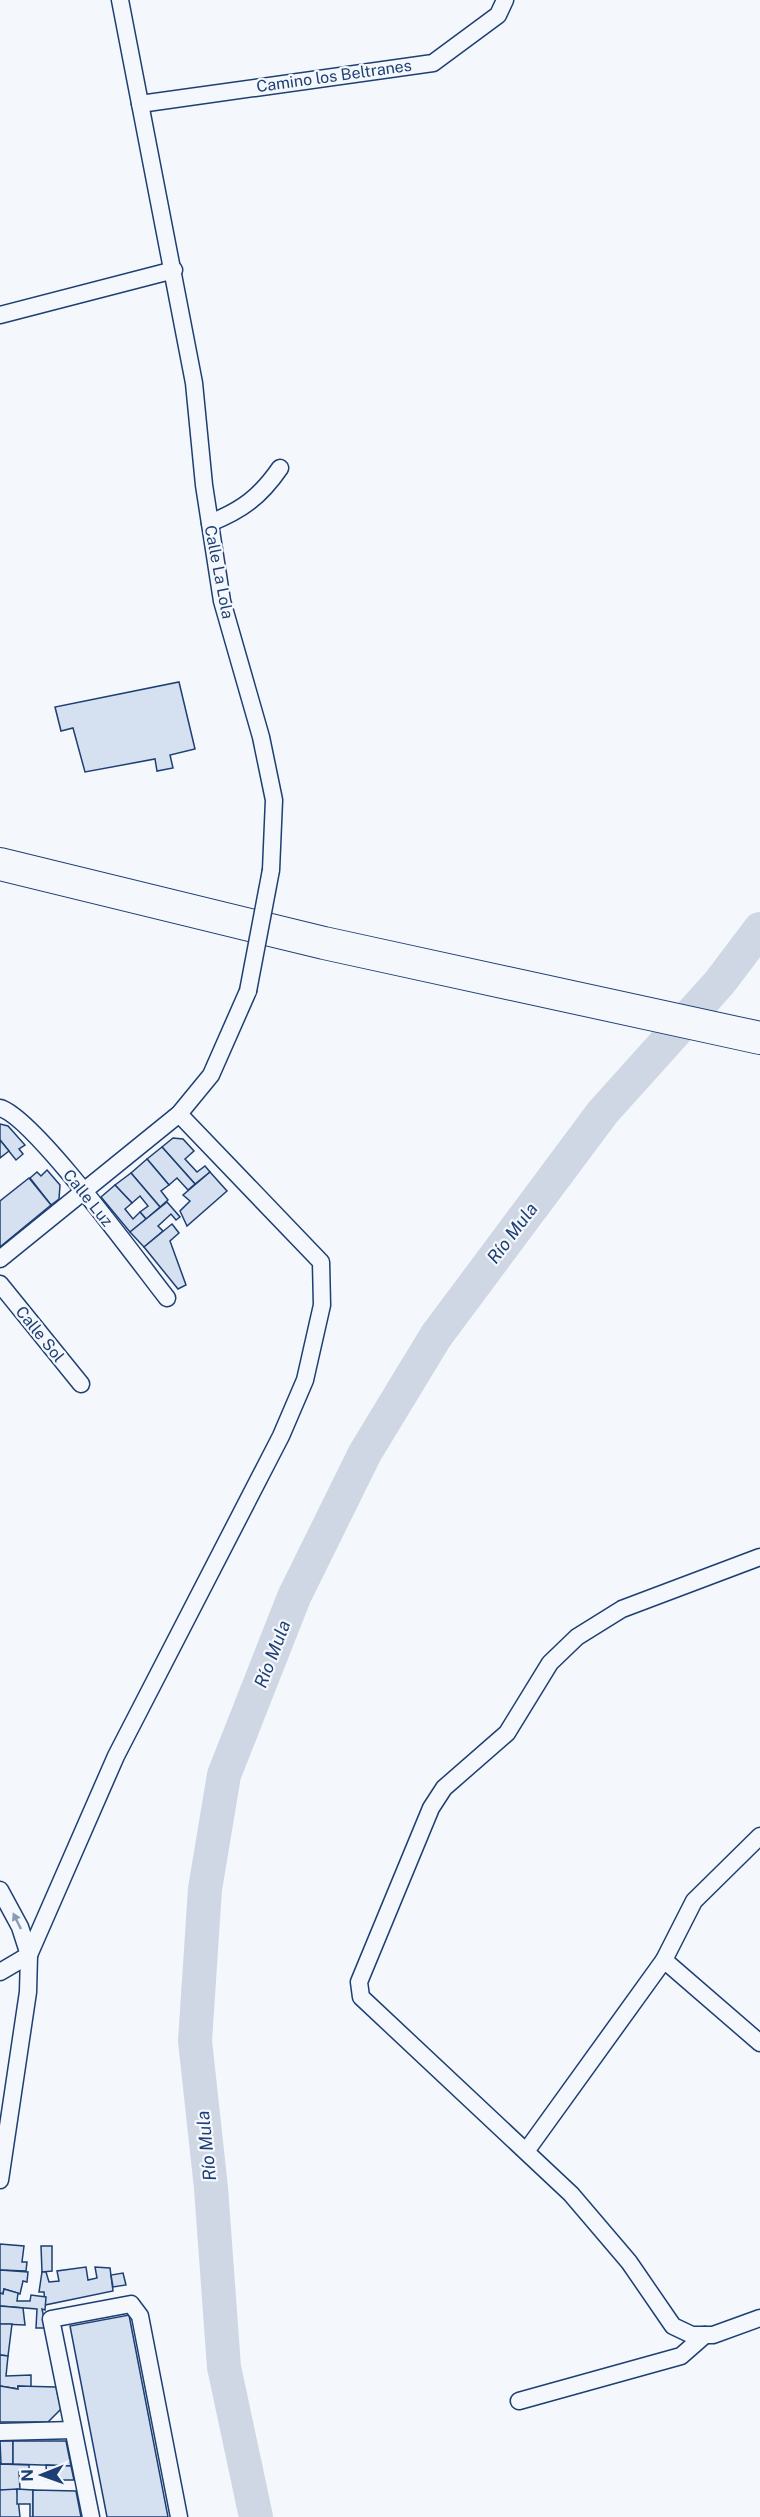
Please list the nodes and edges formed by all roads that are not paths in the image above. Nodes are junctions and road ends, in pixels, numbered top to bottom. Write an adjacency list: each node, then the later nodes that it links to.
1 (120, 0): 3 (street, Calle La Lola)
2 (505, 0): 3 (street, Camino los Beltranes)
3 (140, 104): 4 (street, Calle La Lola)
4 (174, 270): 5 (street); 7 (street, Calle La Lola)
5 (0, 315)
6 (280, 468): 7 (street)
7 (210, 523): 11 (street, Calle La Lola, bridge)
8 (0, 864): 9 (highway)
9 (759, 1038)
10 (0, 1108): 12 (street, Calle Luz)
11 (179, 1114): 12 (street, Calle La Lola); 20 (street)
12 (84, 1191): 13 (street, Calle La Lola); 15 (street, Calle Luz)
13 (0, 1259)
14 (0, 1284): 16 (street, Calle Sol)
15 (167, 1298)
16 (81, 1384)
17 (760, 1557): 24 (street)
18 (760, 1836): 21 (street)
19 (0, 1890): 20 (street, one-way to 19)
20 (29, 1955): 22 (street); 25 (street)
21 (664, 1960): 23 (street); 24 (street)
22 (0, 1972)
23 (760, 2043)
24 (527, 2150): 27 (street)
25 (0, 2180)
26 (760, 2318): 27 (street)
27 (705, 2335): 28 (street)
28 (519, 2401)
29 (73, 2430): 30 (street); 31 (street); 32 (street)
30 (0, 2432)
31 (91, 2517)
32 (179, 2517)

